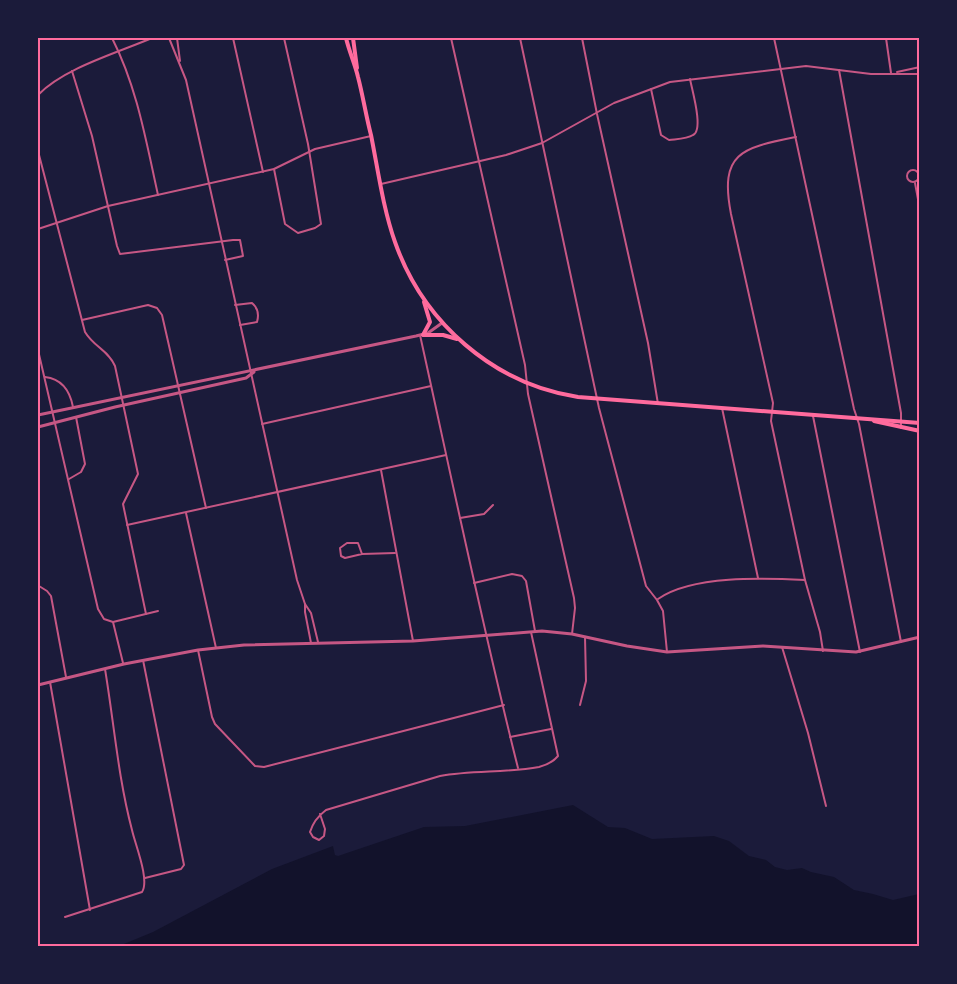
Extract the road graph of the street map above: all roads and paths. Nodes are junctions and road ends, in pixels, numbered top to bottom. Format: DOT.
graph roads {
  1 [pos="112,38"];
  2 [pos="152,38"];
  3 [pos="169,38"];
  4 [pos="177,38"];
  5 [pos="233,38"];
  6 [pos="284,38"];
  7 [pos="346,38"];
  8 [pos="353,38"];
  9 [pos="451,38"];
  10 [pos="520,38"];
  11 [pos="582,38"];
  12 [pos="774,38"];
  13 [pos="886,38"];
  14 [pos="119,52"];
  15 [pos="180,64"];
  16 [pos="780,67"];
  17 [pos="920,67"];
  18 [pos="839,70"];
  19 [pos="72,71"];
  20 [pos="891,73"];
  21 [pos="357,74"];
  22 [pos="920,74"];
  23 [pos="690,79"];
  24 [pos="651,89"];
  25 [pos="38,95"];
  26 [pos="597,114"];
  27 [pos="371,136"];
  28 [pos="796,137"];
  29 [pos="542,143"];
  30 [pos="38,151"];
  31 [pos="309,152"];
  32 [pos="479,161"];
  33 [pos="274,169"];
  34 [pos="263,172"];
  35 [pos="915,182"];
  36 [pos="208,183"];
  37 [pos="381,184"];
  38 [pos="158,195"];
  39 [pos="108,206"];
  40 [pos="920,210"];
  41 [pos="57,223"];
  42 [pos="38,229"];
  43 [pos="221,242"];
  44 [pos="225,260"];
  45 [pos="423,298"];
  46 [pos="235,305"];
  47 [pos="82,320"];
  48 [pos="442,323"];
  49 [pos="240,325"];
  50 [pos="421,335"];
  51 [pos="458,339"];
  52 [pos="38,350"];
  53 [pos="251,373"];
  54 [pos="44,377"];
  55 [pos="528,384"];
  56 [pos="178,386"];
  57 [pos="431,386"];
  58 [pos="180,393"];
  59 [pos="122,398"];
  60 [pos="597,399"];
  61 [pos="658,404"];
  62 [pos="123,406"];
  63 [pos="73,407"];
  64 [pos="722,408"];
  65 [pos="52,411"];
  66 [pos="772,411"];
  67 [pos="813,414"];
  68 [pos="38,415"];
  69 [pos="76,417"];
  70 [pos="857,418"];
  71 [pos="865,419"];
  72 [pos="901,421"];
  73 [pos="55,422"];
  74 [pos="920,423"];
  75 [pos="262,424"];
  76 [pos="38,427"];
  77 [pos="901,429"];
  78 [pos="918,432"];
  79 [pos="446,455"];
  80 [pos="381,469"];
  81 [pos="69,479"];
  82 [pos="276,492"];
  83 [pos="493,505"];
  84 [pos="206,508"];
  85 [pos="186,512"];
  86 [pos="460,518"];
  87 [pos="127,525"];
  88 [pos="396,553"];
  89 [pos="362,554"];
  90 [pos="758,578"];
  91 [pos="38,579"];
  92 [pos="805,580"];
  93 [pos="474,583"];
  94 [pos="38,586"];
  95 [pos="657,600"];
  96 [pos="305,604"];
  97 [pos="158,611"];
  98 [pos="146,614"];
  99 [pos="113,622"];
  100 [pos="533,631"];
  101 [pos="572,634"];
  102 [pos="485,637"];
  103 [pos="585,637"];
  104 [pos="920,638"];
  105 [pos="414,641"];
  106 [pos="318,642"];
  107 [pos="901,642"];
  108 [pos="311,643"];
  109 [pos="781,646"];
  110 [pos="216,648"];
  111 [pos="198,650"];
  112 [pos="824,651"];
  113 [pos="667,652"];
  114 [pos="860,652"];
  115 [pos="143,660"];
  116 [pos="124,664"];
  117 [pos="105,669"];
  118 [pos="66,678"];
  119 [pos="50,682"];
  120 [pos="38,685"];
  121 [pos="504,705"];
  122 [pos="580,705"];
  123 [pos="552,729"];
  124 [pos="510,737"];
  125 [pos="518,768"];
  126 [pos="826,806"];
  127 [pos="320,814"];
  128 [pos="145,878"];
  129 [pos="90,910"];
  130 [pos="65,917"];
  1 -- 14 [label="street"];
  2 -- 14 [label="street"];
  3 -- 15 [label="street"];
  4 -- 15 [label="street"];
  5 -- 34 [label="street"];
  6 -- 31 [label="street"];
  7 -- 21 [label="main road"];
  8 -- 21 [label="main road"];
  9 -- 32 [label="street"];
  10 -- 29 [label="street"];
  11 -- 26 [label="street"];
  12 -- 16 [label="street"];
  13 -- 20 [label="street"];
  14 -- 19 [label="street"];
  14 -- 38 [label="street"];
  15 -- 36 [label="street"];
  16 -- 18 [label="street"];
  16 -- 23 [label="street"];
  16 -- 28 [label="street"];
  17 -- 20 [label="street"];
  18 -- 20 [label="street"];
  18 -- 72 [label="street"];
  19 -- 25 [label="street"];
  19 -- 39 [label="street"];
  20 -- 22 [label="street"];
  21 -- 27 [label="main road"];
  23 -- 24 [label="street"];
  23 -- 24 [label="street"];
  24 -- 26 [label="street"];
  26 -- 29 [label="street"];
  26 -- 61 [label="street"];
  27 -- 31 [label="street"];
  27 -- 37 [label="main road"];
  28 -- 66 [label="street"];
  28 -- 70 [label="street"];
  29 -- 32 [label="street"];
  29 -- 60 [label="street"];
  30 -- 41 [label="street"];
  31 -- 33 [label="street"];
  31 -- 33 [label="street"];
  32 -- 37 [label="street"];
  32 -- 55 [label="street"];
  33 -- 34 [label="street"];
  34 -- 36 [label="street"];
  35 -- 35 [label="street"];
  35 -- 40 [label="street"];
  36 -- 38 [label="street"];
  36 -- 43 [label="street"];
  37 -- 45 [label="main road"];
  38 -- 39 [label="street"];
  39 -- 41 [label="street"];
  39 -- 43 [label="street"];
  41 -- 42 [label="street"];
  41 -- 47 [label="street"];
  43 -- 44 [label="street"];
  43 -- 44 [label="street"];
  44 -- 46 [label="street"];
  45 -- 48 [label="main road"];
  45 -- 50 [label="main road"];
  46 -- 49 [label="street"];
  46 -- 49 [label="street"];
  47 -- 56 [label="street"];
  47 -- 59 [label="street"];
  48 -- 50 [label="street"];
  48 -- 51 [label="main road"];
  49 -- 53 [label="street"];
  50 -- 51 [label="main road"];
  50 -- 53 [label="street"];
  50 -- 57 [label="street"];
  51 -- 55 [label="main road"];
  52 -- 54 [label="street"];
  53 -- 56 [label="street"];
  53 -- 58 [label="street"];
  53 -- 75 [label="street"];
  54 -- 63 [label="street"];
  54 -- 65 [label="street"];
  55 -- 60 [label="main road"];
  55 -- 101 [label="street"];
  56 -- 58 [label="street"];
  56 -- 59 [label="street"];
  57 -- 75 [label="street"];
  57 -- 79 [label="street"];
  58 -- 62 [label="street"];
  58 -- 84 [label="street"];
  59 -- 62 [label="street"];
  59 -- 63 [label="street"];
  60 -- 61 [label="main road"];
  60 -- 95 [label="street"];
  61 -- 64 [label="main road"];
  62 -- 69 [label="street"];
  62 -- 87 [label="street"];
  63 -- 65 [label="street"];
  64 -- 66 [label="main road"];
  64 -- 90 [label="street"];
  65 -- 68 [label="street"];
  65 -- 73 [label="street"];
  66 -- 67 [label="main road"];
  66 -- 92 [label="street"];
  67 -- 70 [label="main road"];
  67 -- 114 [label="street"];
  69 -- 73 [label="street"];
  69 -- 81 [label="street"];
  70 -- 71 [label="main road"];
  70 -- 107 [label="street"];
  71 -- 72 [label="main road"];
  71 -- 77 [label="main road"];
  72 -- 74 [label="main road"];
  72 -- 77 [label="street"];
  73 -- 76 [label="street"];
  73 -- 81 [label="street"];
  75 -- 82 [label="street"];
  77 -- 78 [label="main road"];
  79 -- 80 [label="street"];
  79 -- 86 [label="street"];
  80 -- 82 [label="street"];
  80 -- 88 [label="street"];
  81 -- 99 [label="street"];
  82 -- 84 [label="street"];
  82 -- 96 [label="street"];
  83 -- 86 [label="street"];
  84 -- 85 [label="street"];
  85 -- 87 [label="street"];
  85 -- 110 [label="street"];
  86 -- 93 [label="street"];
  87 -- 98 [label="street"];
  88 -- 89 [label="street"];
  88 -- 105 [label="street"];
  89 -- 89 [label="street"];
  90 -- 92 [label="street"];
  90 -- 95 [label="street"];
  91 -- 94 [label="street"];
  92 -- 112 [label="street"];
  93 -- 100 [label="street"];
  93 -- 102 [label="street"];
  94 -- 118 [label="street"];
  95 -- 113 [label="street"];
  96 -- 106 [label="street"];
  96 -- 108 [label="street"];
  97 -- 98 [label="street"];
  98 -- 99 [label="street"];
  99 -- 116 [label="street"];
  100 -- 101 [label="street"];
  100 -- 102 [label="street"];
  100 -- 123 [label="street"];
  101 -- 103 [label="street"];
  102 -- 105 [label="street"];
  102 -- 121 [label="street"];
  103 -- 113 [label="street"];
  103 -- 122 [label="street"];
  104 -- 107 [label="street"];
  105 -- 106 [label="street"];
  106 -- 108 [label="street"];
  107 -- 114 [label="street"];
  108 -- 110 [label="street"];
  109 -- 112 [label="street"];
  109 -- 113 [label="street"];
  109 -- 126 [label="street"];
  110 -- 111 [label="street"];
  111 -- 115 [label="street"];
  111 -- 121 [label="street"];
  112 -- 114 [label="street"];
  115 -- 116 [label="street"];
  115 -- 128 [label="street"];
  116 -- 117 [label="street"];
  117 -- 118 [label="street"];
  117 -- 128 [label="street"];
  118 -- 119 [label="street"];
  119 -- 120 [label="street"];
  119 -- 129 [label="street"];
  121 -- 124 [label="street"];
  123 -- 124 [label="street"];
  123 -- 125 [label="street"];
  124 -- 125 [label="street"];
  125 -- 127 [label="street"];
  127 -- 127 [label="street"];
  128 -- 129 [label="street"];
  129 -- 130 [label="street"];
}
